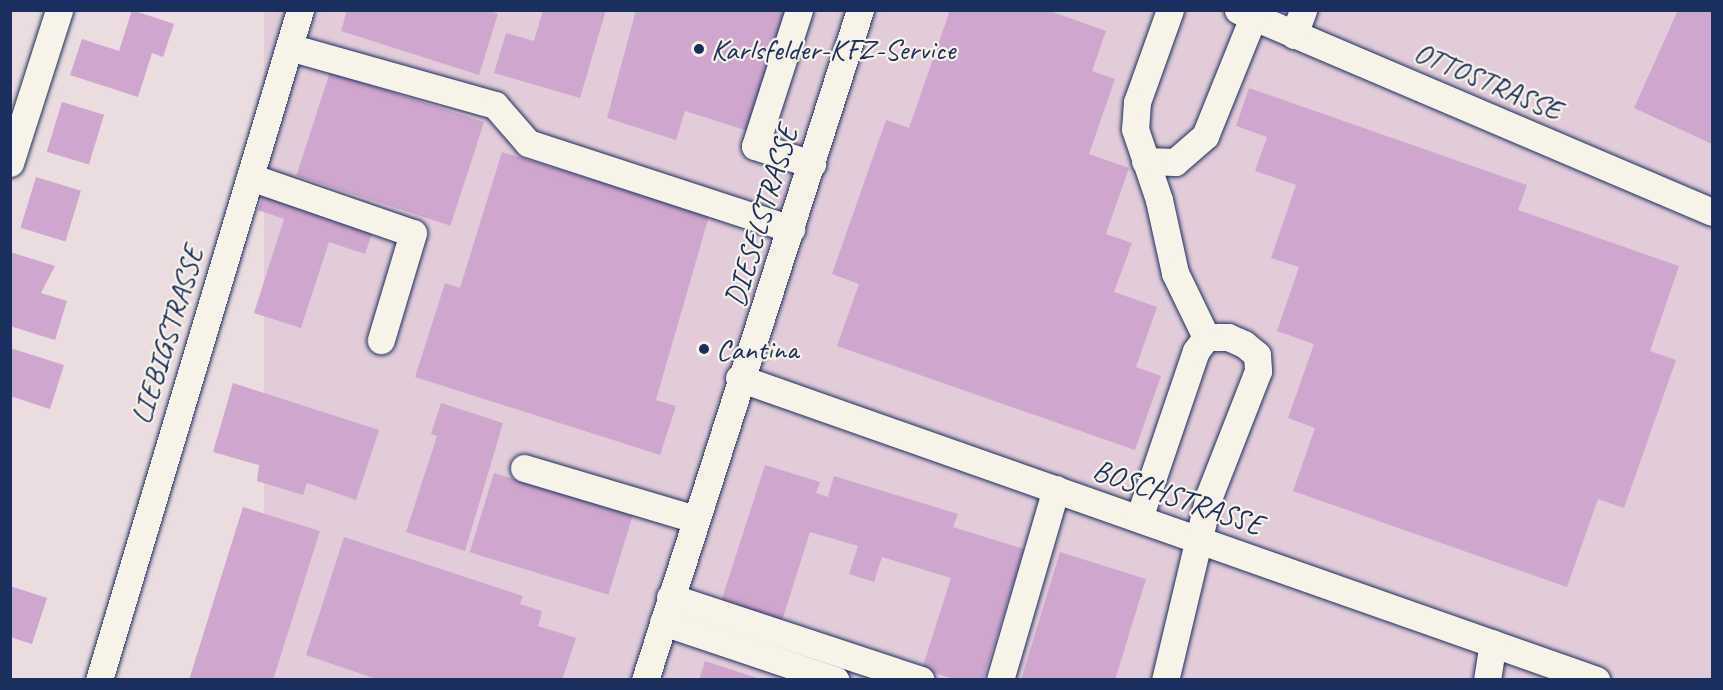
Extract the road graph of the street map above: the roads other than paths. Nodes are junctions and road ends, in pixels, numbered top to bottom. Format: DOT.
graph roads {
  1 [pos="59,10"];
  2 [pos="300,10"];
  3 [pos="799,10"];
  4 [pos="860,10"];
  5 [pos="1170,10"];
  6 [pos="1246,14"];
  7 [pos="1298,23"];
  8 [pos="289,47"];
  9 [pos="1145,161"];
  10 [pos="10,163"];
  11 [pos="812,164"];
  12 [pos="250,177"];
  13 [pos="1713,212"];
  14 [pos="791,229"];
  15 [pos="1206,337"];
  16 [pos="381,340"];
  17 [pos="739,378"];
  18 [pos="524,468"];
  19 [pos="1056,489"];
  20 [pos="1139,518"];
  21 [pos="695,519"];
  22 [pos="1198,539"];
  23 [pos="667,610"];
  24 [pos="1493,643"];
  25 [pos="99,680"];
  26 [pos="645,680"];
  27 [pos="835,680"];
  28 [pos="921,680"];
  29 [pos="1000,680"];
  30 [pos="1165,680"];
  31 [pos="1487,680"];
  32 [pos="1596,680"];
  1 -- 10 [label="street"];
  2 -- 8 [label="street, LIEBIGSTRASSE"];
  3 -- 11 [label="street"];
  4 -- 11 [label="street, DIESELSTRASSE"];
  5 -- 9 [label="street"];
  6 -- 7 [label="street, OTTOSTRASSE"];
  6 -- 9 [label="street"];
  7 -- 13 [label="street, OTTOSTRASSE"];
  8 -- 12 [label="street, LIEBIGSTRASSE"];
  8 -- 14 [label="street"];
  9 -- 15 [label="street"];
  11 -- 14 [label="street, DIESELSTRASSE"];
  12 -- 16 [label="street"];
  12 -- 25 [label="street, LIEBIGSTRASSE"];
  14 -- 17 [label="street, DIESELSTRASSE"];
  15 -- 20 [label="street"];
  15 -- 22 [label="street"];
  17 -- 19 [label="street, BOSCHSTRASSE"];
  17 -- 21 [label="street, DIESELSTRASSE"];
  18 -- 21 [label="street"];
  19 -- 20 [label="street, BOSCHSTRASSE"];
  19 -- 29 [label="street"];
  20 -- 22 [label="street, BOSCHSTRASSE"];
  21 -- 23 [label="street, DIESELSTRASSE"];
  22 -- 24 [label="street, BOSCHSTRASSE"];
  22 -- 30 [label="street"];
  23 -- 26 [label="street, DIESELSTRASSE"];
  23 -- 27 [label="street"];
  23 -- 28 [label="street"];
  24 -- 31 [label="street"];
  24 -- 32 [label="street, BOSCHSTRASSE"];
}
